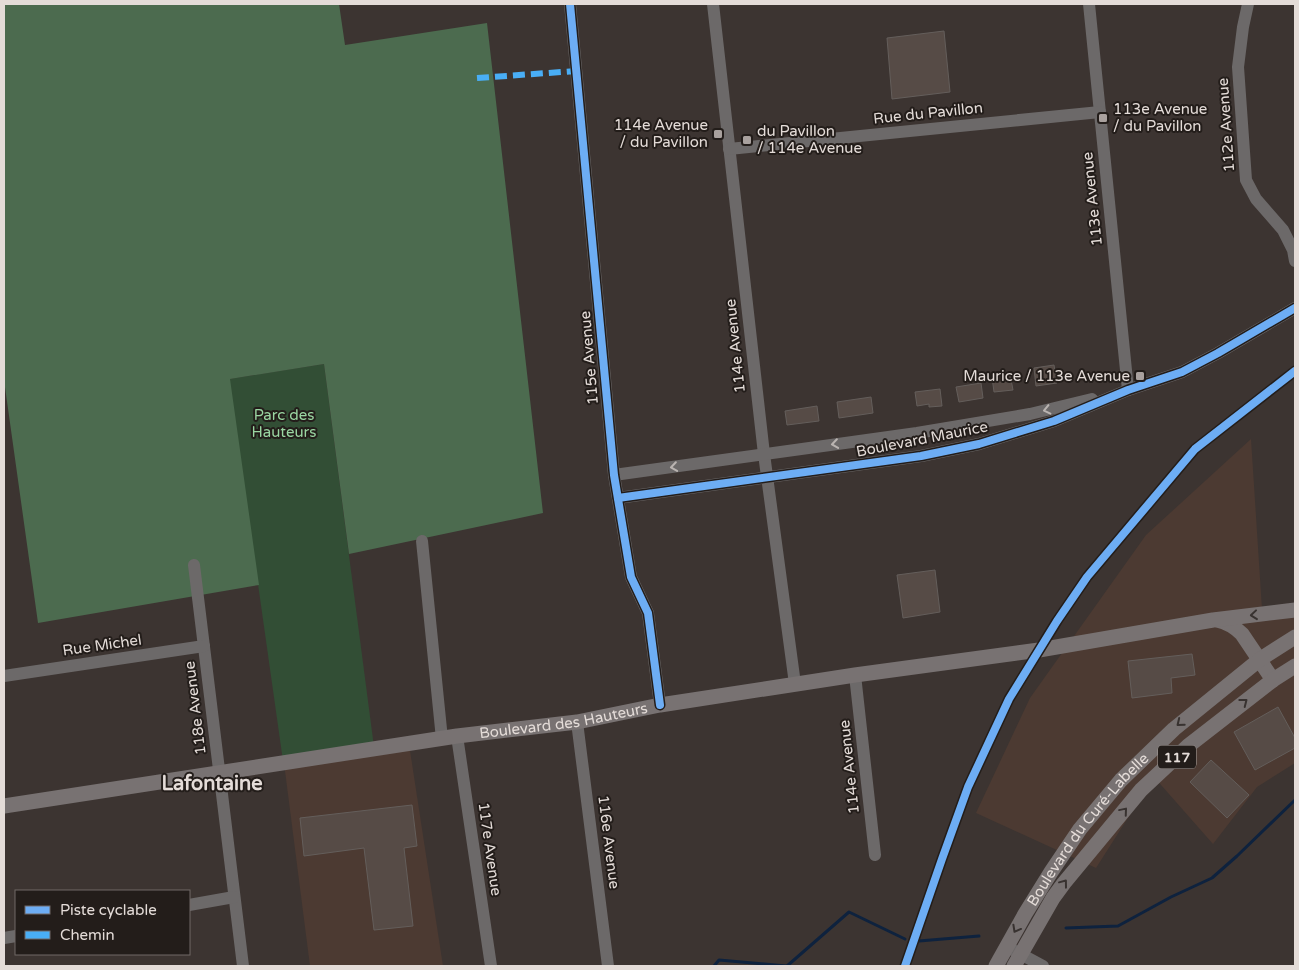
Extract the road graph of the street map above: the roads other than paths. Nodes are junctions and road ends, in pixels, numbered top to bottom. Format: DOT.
graph roads {
  1 [pos="570,4"];
  2 [pos="713,4"];
  3 [pos="1089,4"];
  4 [pos="1248,4"];
  5 [pos="1100,112"];
  6 [pos="729,149"];
  7 [pos="1295,261"];
  8 [pos="1295,308"];
  9 [pos="1128,390"];
  10 [pos="901,436"];
  11 [pos="764,454"];
  12 [pos="901,459"];
  13 [pos="614,475"];
  14 [pos="767,478"];
  15 [pos="618,498"];
  16 [pos="422,541"];
  17 [pos="194,565"];
  18 [pos="1295,610"];
  19 [pos="1213,620"];
  20 [pos="1295,637"];
  21 [pos="204,646"];
  22 [pos="1259,660"];
  23 [pos="1295,666"];
  24 [pos="855,675"];
  25 [pos="4,676"];
  26 [pos="1273,680"];
  27 [pos="795,684"];
  28 [pos="660,705"];
  29 [pos="577,722"];
  30 [pos="457,736"];
  31 [pos="442,739"];
  32 [pos="219,773"];
  33 [pos="4,806"];
  34 [pos="875,855"];
  35 [pos="234,897"];
  36 [pos="190,905"];
  37 [pos="1006,947"];
  38 [pos="1017,960"];
  39 [pos="243,966"];
  40 [pos="491,966"];
  41 [pos="608,966"];
  42 [pos="996,966"];
  43 [pos="1043,966"];
  1 -- 13 [label="street, 115e Avenue"];
  2 -- 6 [label="street, 114e Avenue"];
  3 -- 5 [label="street, 113e Avenue"];
  4 -- 7 [label="street, 112e Avenue"];
  5 -- 6 [label="street, Rue du Pavillon"];
  5 -- 9 [label="street, 113e Avenue"];
  6 -- 11 [label="street, 114e Avenue"];
  8 -- 9 [label="street, Boulevard Maurice"];
  9 -- 10 [label="street, Boulevard Maurice, one-way"];
  9 -- 12 [label="street, Boulevard Maurice"];
  10 -- 11 [label="street, Boulevard Maurice, one-way"];
  10 -- 12 [label="street, Boulevard Maurice"];
  11 -- 13 [label="street, Boulevard Maurice, one-way"];
  11 -- 14 [label="street, 114e Avenue"];
  12 -- 14 [label="street, Boulevard Maurice"];
  13 -- 15 [label="street, 115e Avenue"];
  14 -- 15 [label="street, Boulevard Maurice"];
  14 -- 27 [label="street, 114e Avenue"];
  15 -- 28 [label="street, 115e Avenue"];
  16 -- 31 [label="street"];
  17 -- 21 [label="street, 118e Avenue"];
  18 -- 19 [label="main road, Boulevard des Hauteurs, one-way"];
  19 -- 22 [label="main road"];
  19 -- 24 [label="main road, Boulevard des Hauteurs"];
  20 -- 22 [label="main road, Boulevard du Curé-Labelle / 117"];
  21 -- 25 [label="street, Rue Michel"];
  21 -- 32 [label="street, 118e Avenue"];
  22 -- 26 [label="main road"];
  22 -- 37 [label="main road, Boulevard du Curé-Labelle / 117, one-way"];
  23 -- 26 [label="main road, Boulevard du Curé-Labelle / 117"];
  24 -- 27 [label="main road, Boulevard des Hauteurs"];
  24 -- 34 [label="street, 114e Avenue"];
  38 -- 26 [label="main road, Boulevard du Curé-Labelle / 117, one-way"];
  27 -- 28 [label="main road, Boulevard des Hauteurs"];
  28 -- 29 [label="main road, Boulevard des Hauteurs"];
  29 -- 30 [label="main road, Boulevard des Hauteurs"];
  29 -- 41 [label="street, 116e Avenue"];
  30 -- 31 [label="main road, Boulevard des Hauteurs"];
  30 -- 40 [label="street, 117e Avenue"];
  31 -- 32 [label="main road, Boulevard des Hauteurs"];
  32 -- 33 [label="main road, Boulevard des Hauteurs"];
  32 -- 35 [label="street, 118e Avenue"];
  35 -- 36 [label="street"];
  35 -- 39 [label="street, 118e Avenue"];
  37 -- 38 [label="street"];
  37 -- 42 [label="main road, Boulevard du Curé-Labelle / 117"];
  38 -- 43 [label="street"];
}
